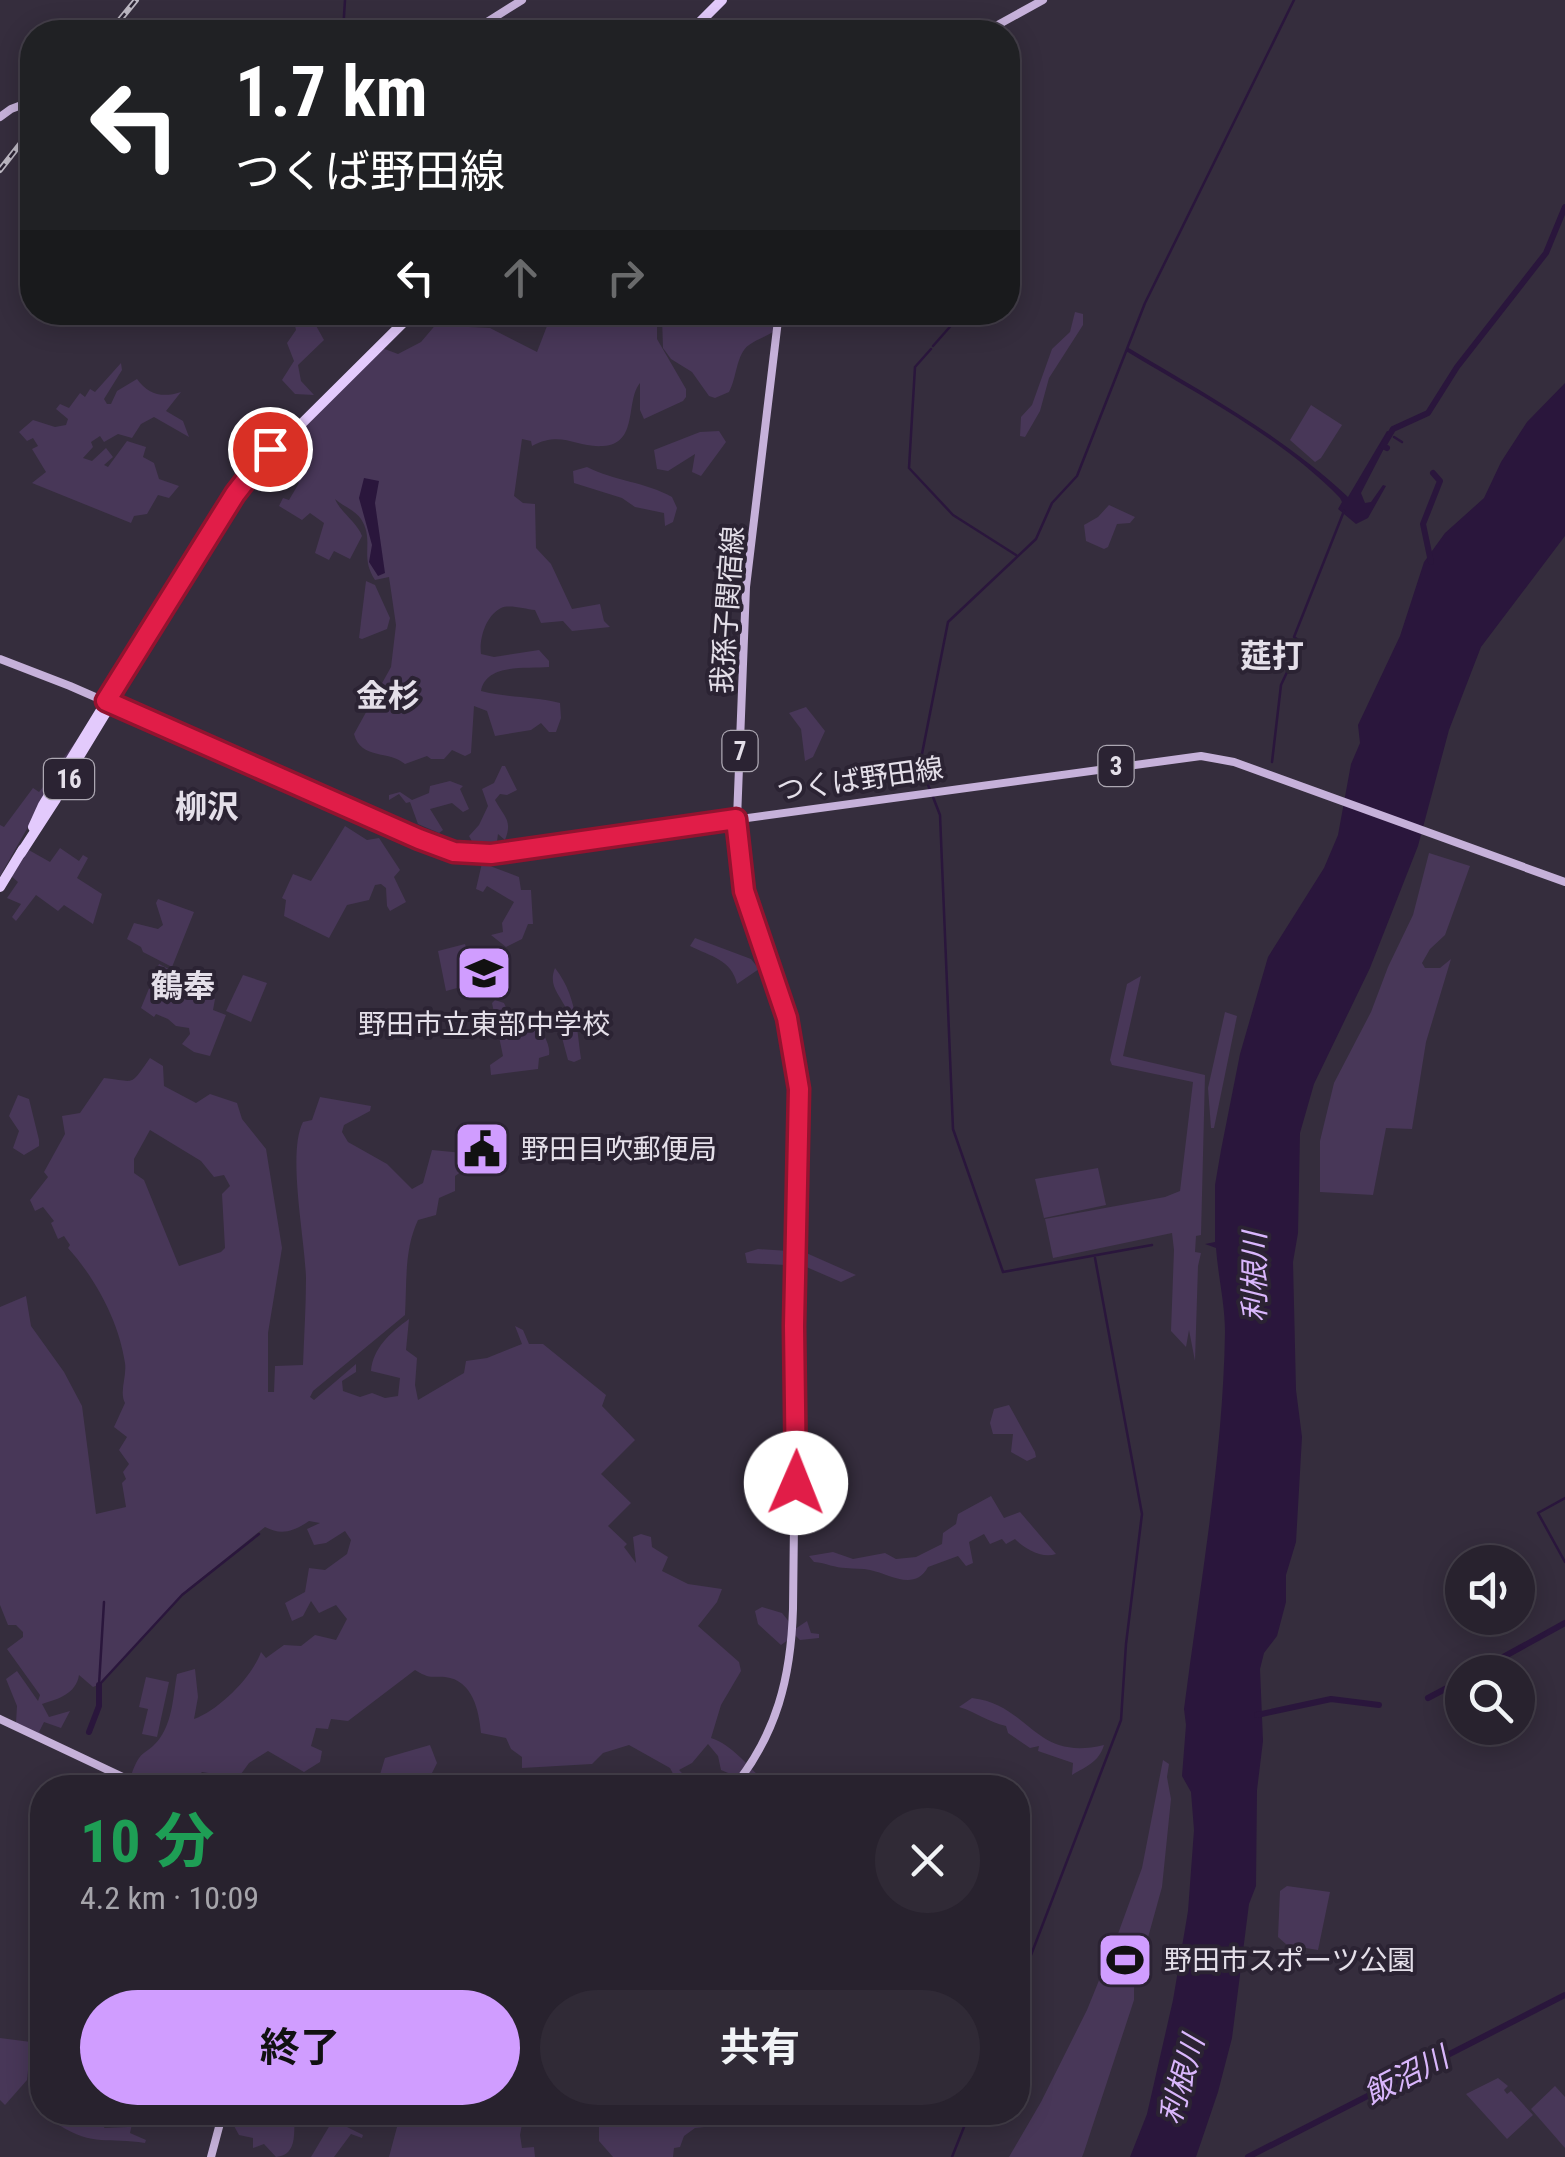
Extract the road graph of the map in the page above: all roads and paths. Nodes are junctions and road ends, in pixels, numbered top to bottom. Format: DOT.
graph roads {
  1 [pos="522,0"];
  2 [pos="725,0"];
  3 [pos="1043,0"];
  4 [pos="491,20"];
  5 [pos="704,20"];
  6 [pos="1007,20"];
  7 [pos="398,325"];
  8 [pos="778,325"];
  9 [pos="183,582"];
  10 [pos="0,659"];
  11 [pos="110,703"];
  12 [pos="48,805"];
  13 [pos="736,819"];
  14 [pos="33,827"];
  15 [pos="21,852"];
  16 [pos="1565,882"];
  17 [pos="0,884"];
  18 [pos="0,1719"];
  19 [pos="119,1775"];
  20 [pos="742,1775"];
  21 [pos="219,2125"];
  22 [pos="210,2157"];
  1 -- 4 [label="main road"];
  2 -- 5 [label="highway"];
  3 -- 6 [label="main road"];
  7 -- 9 [label="highway, 16"];
  8 -- 13 [label="main road, 我孫子関宿線 / 7"];
  9 -- 11 [label="highway, 16"];
  9 -- 12 [label="highway, 16, bridge"];
  10 -- 11 [label="main road, つくば野田線 / 3"];
  11 -- 13 [label="main road, つくば野田線 / 3"];
  11 -- 14 [label="highway, 16"];
  11 -- 15 [label="highway, 16"];
  12 -- 14 [label="highway, 16"];
  12 -- 15 [label="highway, 16"];
  13 -- 16 [label="main road, つくば野田線 / 3"];
  13 -- 20 [label="main road, 我孫子関宿線 / 7"];
  14 -- 17 [label="highway, 16"];
  15 -- 17 [label="highway, 16"];
  18 -- 19 [label="main road"];
  21 -- 22 [label="main road"];
}
